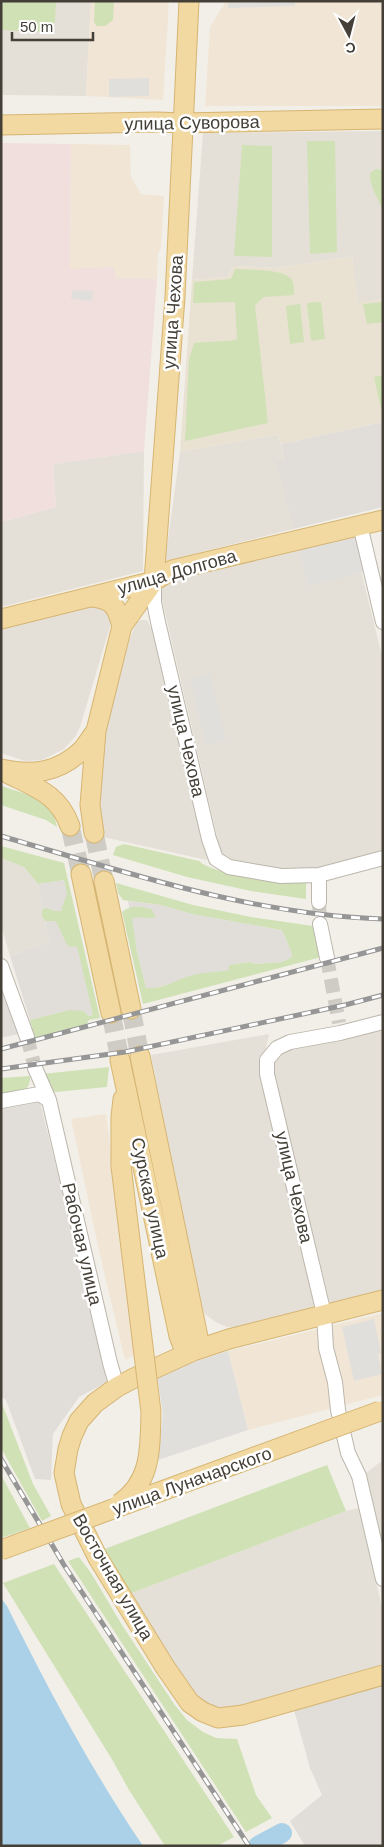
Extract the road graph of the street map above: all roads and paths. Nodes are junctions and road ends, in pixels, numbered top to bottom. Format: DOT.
graph roads {
  1 [pos="189,1"];
  2 [pos="383,119"];
  3 [pos="183,123"];
  4 [pos="1,125"];
  5 [pos="383,520"];
  6 [pos="360,525"];
  7 [pos="154,581"];
  8 [pos="92,597"];
  9 [pos="1,619"];
  10 [pos="126,621"];
  11 [pos="158,622"];
  12 [pos="383,622"];
  13 [pos="96,731"];
  14 [pos="1,769"];
  15 [pos="70,826"];
  16 [pos="94,833"];
  17 [pos="383,858"];
  18 [pos="81,874"];
  19 [pos="319,875"];
  20 [pos="104,881"];
  21 [pos="319,902"];
  22 [pos="320,924"];
  23 [pos="327,958"];
  24 [pos="1,966"];
  25 [pos="130,1009"];
  26 [pos="110,1013"];
  27 [pos="383,1022"];
  28 [pos="27,1037"];
  29 [pos="140,1056"];
  30 [pos="120,1060"];
  31 [pos="35,1068"];
  32 [pos="126,1083"];
  33 [pos="49,1100"];
  34 [pos="1,1101"];
  35 [pos="383,1300"];
  36 [pos="324,1314"];
  37 [pos="193,1315"];
  38 [pos="179,1336"];
  39 [pos="229,1339"];
  40 [pos="193,1351"];
  41 [pos="170,1361"];
  42 [pos="117,1388"];
  43 [pos="382,1411"];
  44 [pos="110,1511"];
  45 [pos="1,1550"];
  46 [pos="383,1579"];
  47 [pos="383,1675"];
  1 -- 3 [label="main road, улица Чехова"];
  2 -- 3 [label="main road, улица Суворова"];
  3 -- 4 [label="main road, улица Суворова"];
  3 -- 7 [label="main road, улица Чехова"];
  5 -- 6 [label="main road, улица Долгова"];
  6 -- 7 [label="main road, улица Долгова"];
  6 -- 12 [label="street"];
  7 -- 8 [label="main road, улица Долгова"];
  7 -- 10 [label="main road"];
  7 -- 11 [label="street, улица Чехова"];
  8 -- 9 [label="main road, улица Долгова"];
  8 -- 10 [label="main road"];
  10 -- 11 [label="street"];
  10 -- 13 [label="main road"];
  11 -- 19 [label="street, улица Чехова"];
  13 -- 14 [label="main road"];
  13 -- 16 [label="main road"];
  14 -- 15 [label="main road"];
  17 -- 19 [label="street"];
  18 -- 26 [label="main road"];
  19 -- 21 [label="street"];
  20 -- 25 [label="main road"];
  22 -- 23 [label="street"];
  24 -- 28 [label="street"];
  27 -- 36 [label="street, улица Чехова"];
  29 -- 37 [label="main road, Сурская улица"];
  30 -- 32 [label="main road, Сурская улица"];
  31 -- 33 [label="street, Рабочая улица"];
  32 -- 38 [label="main road, Сурская улица"];
  32 -- 44 [label="main road, bridge"];
  33 -- 34 [label="street"];
  33 -- 42 [label="street, Рабочая улица"];
  35 -- 36 [label="main road"];
  36 -- 39 [label="main road"];
  36 -- 46 [label="street, улица Чехова"];
  37 -- 39 [label="main road"];
  37 -- 40 [label="main road, Сурская улица"];
  38 -- 40 [label="main road"];
  38 -- 41 [label="main road, Сурская улица"];
  39 -- 40 [label="main road, Восточная улица"];
  40 -- 41 [label="main road, Восточная улица"];
  41 -- 42 [label="main road, Восточная улица"];
  42 -- 47 [label="main road, Восточная улица"];
  43 -- 44 [label="main road, улица Луначарского, bridge"];
  44 -- 45 [label="main road, улица Луначарского, bridge"];
}
